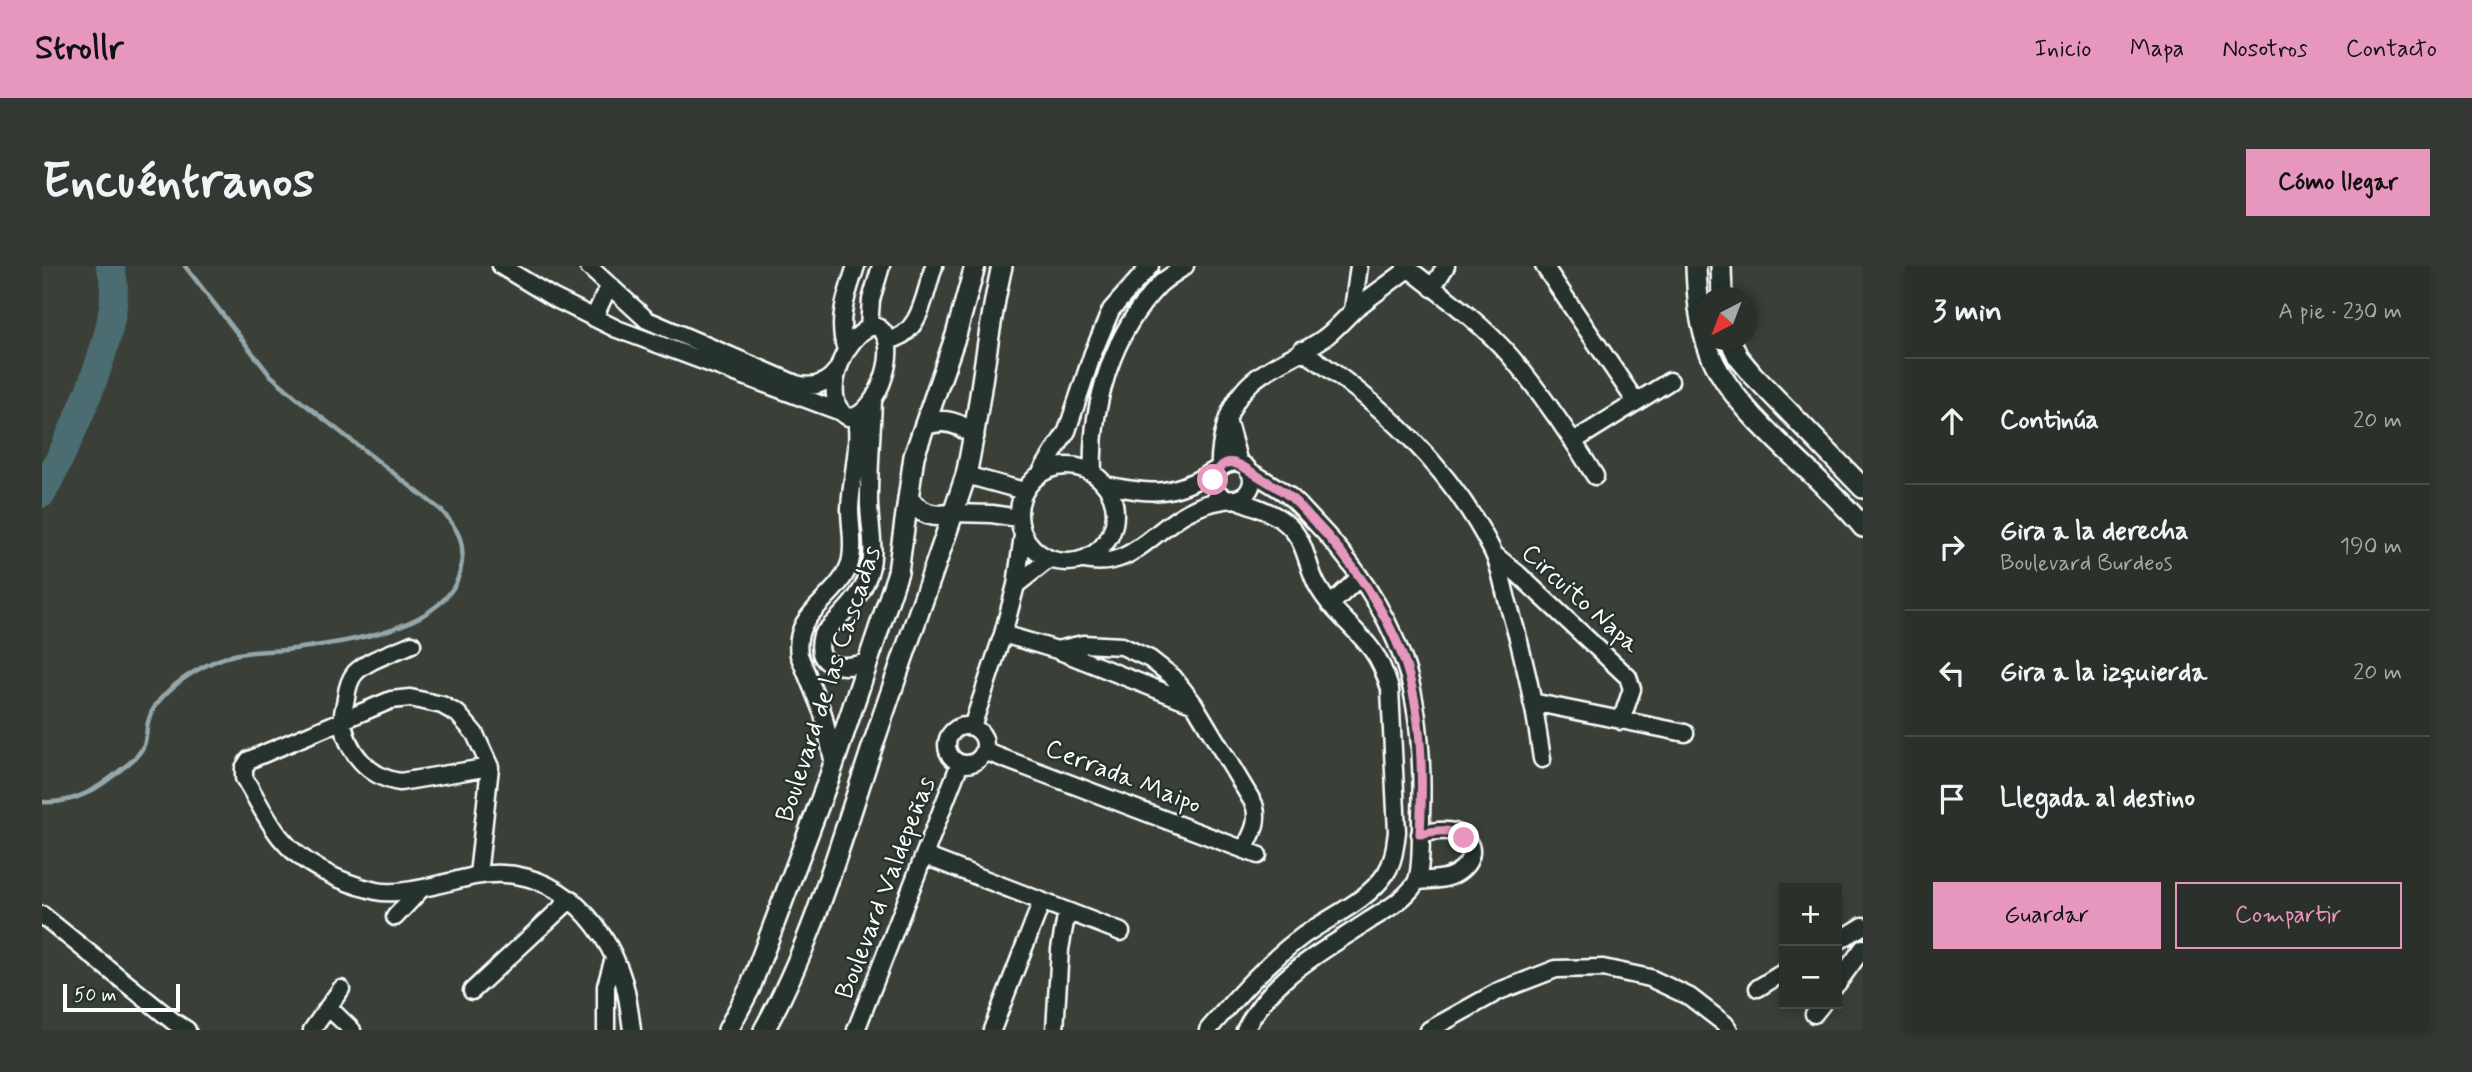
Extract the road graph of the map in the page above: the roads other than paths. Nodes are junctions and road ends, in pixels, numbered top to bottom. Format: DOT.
graph roads {
  1 [pos="502,266"];
  2 [pos="588,266"];
  3 [pos="856,266"];
  4 [pos="881,266"];
  5 [pos="934,266"];
  6 [pos="975,266"];
  7 [pos="1002,266"];
  8 [pos="1150,266"];
  9 [pos="1185,266"];
  10 [pos="1359,266"];
  11 [pos="1447,266"];
  12 [pos="1544,266"];
  13 [pos="1696,266"];
  14 [pos="1721,266"];
  15 [pos="1406,267"];
  16 [pos="611,286"];
  17 [pos="1722,287"];
  18 [pos="1432,288"];
  19 [pos="1353,310"];
  20 [pos="594,318"];
  21 [pos="869,327"];
  22 [pos="887,341"];
  23 [pos="846,350"];
  24 [pos="1301,350"];
  25 [pos="1734,350"];
  26 [pos="837,370"];
  27 [pos="756,374"];
  28 [pos="1670,381"];
  29 [pos="873,400"];
  30 [pos="1636,402"];
  31 [pos="849,414"];
  32 [pos="1227,420"];
  33 [pos="925,425"];
  34 [pos="974,436"];
  35 [pos="1574,441"];
  36 [pos="1244,467"];
  37 [pos="1219,468"];
  38 [pos="1041,472"];
  39 [pos="1093,473"];
  40 [pos="965,475"];
  41 [pos="1595,476"];
  42 [pos="1106,485"];
  43 [pos="1863,488"];
  44 [pos="1024,491"];
  45 [pos="908,498"];
  46 [pos="1232,499"];
  47 [pos="953,513"];
  48 [pos="1018,518"];
  49 [pos="1863,527"];
  50 [pos="1023,535"];
  51 [pos="1495,555"];
  52 [pos="1049,559"];
  53 [pos="1084,560"];
  54 [pos="1360,577"];
  55 [pos="1016,584"];
  56 [pos="1330,605"];
  57 [pos="1003,634"];
  58 [pos="412,644"];
  59 [pos="1057,650"];
  60 [pos="868,662"];
  61 [pos="1532,702"];
  62 [pos="1194,704"];
  63 [pos="1558,709"];
  64 [pos="343,719"];
  65 [pos="1621,721"];
  66 [pos="972,727"];
  67 [pos="1685,733"];
  68 [pos="1538,735"];
  69 [pos="984,751"];
  70 [pos="1542,759"];
  71 [pos="960,763"];
  72 [pos="834,764"];
  73 [pos="490,767"];
  74 [pos="1420,834"];
  75 [pos="925,856"];
  76 [pos="478,875"];
  77 [pos="1418,881"];
  78 [pos="421,888"];
  79 [pos="571,899"];
  80 [pos="1042,901"];
  81 [pos="1349,906"];
  82 [pos="1068,911"];
  83 [pos="42,915"];
  84 [pos="395,917"];
  85 [pos="1363,925"];
  86 [pos="1863,926"];
  87 [pos="1121,932"];
  88 [pos="1842,939"];
  89 [pos="1863,948"];
  90 [pos="614,958"];
  91 [pos="1779,975"];
  92 [pos="1842,977"];
  93 [pos="1758,988"];
  94 [pos="341,989"];
  95 [pos="472,991"];
  96 [pos="328,1007"];
  97 [pos="176,1027"];
  98 [pos="312,1030"];
  99 [pos="352,1030"];
  100 [pos="606,1030"];
  101 [pos="632,1030"];
  102 [pos="728,1030"];
  103 [pos="764,1030"];
  104 [pos="856,1030"];
  105 [pos="992,1030"];
  106 [pos="1055,1030"];
  107 [pos="1208,1030"];
  108 [pos="1245,1030"];
  109 [pos="1429,1030"];
  110 [pos="1729,1030"];
  1 -- 20 [label="street"];
  2 -- 16 [label="street"];
  3 -- 23 [label="street"];
  4 -- 21 [label="street"];
  5 -- 22 [label="street"];
  6 -- 33 [label="main road, Boulevard de las Cascadas"];
  7 -- 34 [label="main road"];
  8 -- 38 [label="street"];
  9 -- 39 [label="street"];
  10 -- 19 [label="street"];
  11 -- 18 [label="street"];
  12 -- 30 [label="street"];
  13 -- 49 [label="main road"];
  14 -- 17 [label="main road"];
  15 -- 18 [label="street"];
  15 -- 19 [label="street"];
  16 -- 20 [label="street"];
  16 -- 27 [label="street"];
  18 -- 35 [label="street"];
  19 -- 24 [label="street"];
  20 -- 27 [label="street"];
  21 -- 22 [label="street"];
  21 -- 23 [label="street"];
  22 -- 29 [label="street"];
  23 -- 26 [label="street"];
  24 -- 32 [label="street"];
  24 -- 51 [label="street, Circuito Napa"];
  25 -- 43 [label="main road"];
  26 -- 27 [label="street"];
  26 -- 31 [label="street"];
  27 -- 31 [label="street"];
  28 -- 30 [label="street"];
  29 -- 31 [label="street"];
  29 -- 60 [label="street"];
  30 -- 35 [label="street"];
  31 -- 72 [label="street"];
  32 -- 36 [label="street"];
  32 -- 37 [label="street"];
  33 -- 34 [label="main road"];
  33 -- 45 [label="main road, Boulevard de las Cascadas"];
  34 -- 40 [label="main road"];
  35 -- 41 [label="street"];
  36 -- 37 [label="street"];
  36 -- 46 [label="street"];
  36 -- 54 [label="street"];
  37 -- 42 [label="street"];
  37 -- 46 [label="street"];
  38 -- 39 [label="street"];
  38 -- 44 [label="street"];
  39 -- 42 [label="street"];
  40 -- 44 [label="street"];
  40 -- 47 [label="main road"];
  42 -- 53 [label="street"];
  44 -- 48 [label="street"];
  45 -- 47 [label="main road"];
  45 -- 60 [label="main road, Boulevard de las Cascadas"];
  46 -- 53 [label="street"];
  46 -- 56 [label="street"];
  47 -- 48 [label="street"];
  47 -- 103 [label="main road"];
  48 -- 50 [label="street"];
  50 -- 52 [label="street"];
  50 -- 55 [label="street"];
  51 -- 61 [label="street, Circuito Napa"];
  51 -- 65 [label="street, Circuito Napa"];
  52 -- 53 [label="street"];
  52 -- 55 [label="street"];
  54 -- 56 [label="street"];
  54 -- 74 [label="street"];
  55 -- 57 [label="street"];
  56 -- 81 [label="street"];
  57 -- 59 [label="street, Cerrada Maipo"];
  57 -- 66 [label="street"];
  58 -- 64 [label="street"];
  59 -- 62 [label="street, Cerrada Maipo"];
  59 -- 62 [label="street, Cerrada Maipo"];
  60 -- 72 [label="main road, Boulevard de las Cascadas"];
  61 -- 63 [label="street"];
  61 -- 68 [label="street, Circuito Napa"];
  62 -- 69 [label="street, Cerrada Maipo"];
  63 -- 65 [label="street"];
  63 -- 68 [label="street"];
  64 -- 73 [label="street"];
  64 -- 73 [label="street"];
  64 -- 78 [label="street"];
  65 -- 67 [label="street"];
  66 -- 69 [label="street"];
  66 -- 71 [label="street"];
  68 -- 70 [label="street, Circuito Napa"];
  69 -- 71 [label="street"];
  71 -- 75 [label="street, Boulevard Valdepeñas"];
  72 -- 102 [label="main road, Boulevard de las Cascadas"];
  73 -- 76 [label="street"];
  74 -- 77 [label="street"];
  74 -- 77 [label="street"];
  75 -- 80 [label="street"];
  75 -- 104 [label="street, Boulevard Valdepeñas"];
  76 -- 78 [label="street"];
  76 -- 79 [label="street"];
  77 -- 85 [label="street"];
  78 -- 84 [label="street"];
  79 -- 90 [label="street"];
  79 -- 95 [label="street"];
  80 -- 82 [label="street"];
  80 -- 105 [label="street"];
  81 -- 85 [label="street"];
  81 -- 107 [label="street"];
  82 -- 87 [label="street"];
  82 -- 106 [label="street"];
  83 -- 97 [label="street"];
  85 -- 108 [label="street"];
  86 -- 88 [label="street"];
  89 -- 92 [label="street"];
  90 -- 100 [label="street"];
  90 -- 101 [label="street"];
  91 -- 93 [label="street"];
  94 -- 96 [label="street"];
  96 -- 98 [label="street"];
  96 -- 99 [label="street"];
  109 -- 110 [label="street"];
}
